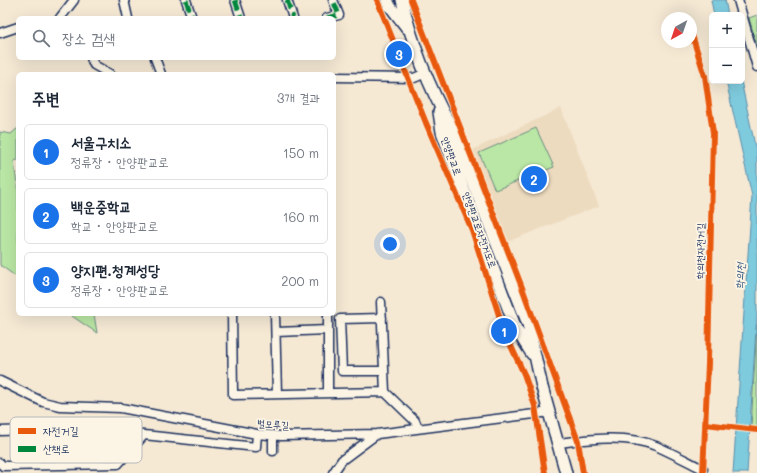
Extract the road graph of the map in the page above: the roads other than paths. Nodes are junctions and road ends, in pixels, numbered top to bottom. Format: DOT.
graph roads {
  1 [pos="74,0"];
  2 [pos="124,0"];
  3 [pos="186,0"];
  4 [pos="235,0"];
  5 [pos="287,0"];
  6 [pos="333,0"];
  7 [pos="387,0"];
  8 [pos="402,0"];
  9 [pos="738,0"];
  10 [pos="62,16"];
  11 [pos="128,16"];
  12 [pos="191,16"];
  13 [pos="240,16"];
  14 [pos="292,16"];
  15 [pos="335,16"];
  16 [pos="16,28"];
  17 [pos="409,30"];
  18 [pos="0,33"];
  19 [pos="156,60"];
  20 [pos="92,61"];
  21 [pos="757,67"];
  22 [pos="93,72"];
  23 [pos="107,72"];
  24 [pos="160,72"];
  25 [pos="426,73"];
  26 [pos="336,77"];
  27 [pos="381,302"];
  28 [pos="232,316"];
  29 [pos="275,316"];
  30 [pos="328,316"];
  31 [pos="382,318"];
  32 [pos="328,330"];
  33 [pos="276,332"];
  34 [pos="384,372"];
  35 [pos="0,381"];
  36 [pos="385,392"];
  37 [pos="328,393"];
  38 [pos="277,394"];
  39 [pos="550,412"];
  40 [pos="418,428"];
  41 [pos="0,430"];
  42 [pos="10,430"];
  43 [pos="257,434"];
  44 [pos="376,434"];
  45 [pos="144,435"];
  46 [pos="273,435"];
  47 [pos="559,443"];
  48 [pos="273,451"];
  49 [pos="0,463"];
  50 [pos="119,463"];
  51 [pos="703,469"];
  52 [pos="333,473"];
  53 [pos="566,473"];
  1 -- 10 [label="street"];
  2 -- 11 [label="street"];
  3 -- 12 [label="street"];
  4 -- 13 [label="street"];
  5 -- 14 [label="street"];
  6 -- 15 [label="street"];
  7 -- 17 [label="main road, 안양판교로"];
  8 -- 17 [label="main road, 안양판교로"];
  9 -- 21 [label="street"];
  16 -- 18 [label="street"];
  17 -- 25 [label="main road, 안양판교로"];
  19 -- 24 [label="street"];
  20 -- 22 [label="street"];
  20 -- 23 [label="street"];
  25 -- 26 [label="street"];
  25 -- 39 [label="main road, 안양판교로"];
  27 -- 31 [label="street"];
  28 -- 38 [label="street"];
  29 -- 33 [label="street"];
  30 -- 32 [label="street"];
  31 -- 34 [label="street"];
  31 -- 34 [label="street"];
  32 -- 33 [label="street"];
  32 -- 37 [label="street"];
  33 -- 38 [label="street"];
  34 -- 36 [label="street"];
  35 -- 43 [label="street, 벌모루길"];
  36 -- 37 [label="street"];
  36 -- 40 [label="street"];
  37 -- 38 [label="street"];
  39 -- 40 [label="street, 벌모루길"];
  39 -- 47 [label="main road, 안양판교로"];
  40 -- 44 [label="street, 벌모루길"];
  41 -- 42 [label="street"];
  43 -- 45 [label="street"];
  43 -- 46 [label="street, 벌모루길"];
  44 -- 46 [label="street, 벌모루길"];
  44 -- 52 [label="street"];
  46 -- 48 [label="street"];
  47 -- 51 [label="street"];
  47 -- 53 [label="main road, 안양판교로"];
  49 -- 50 [label="street"];
}
